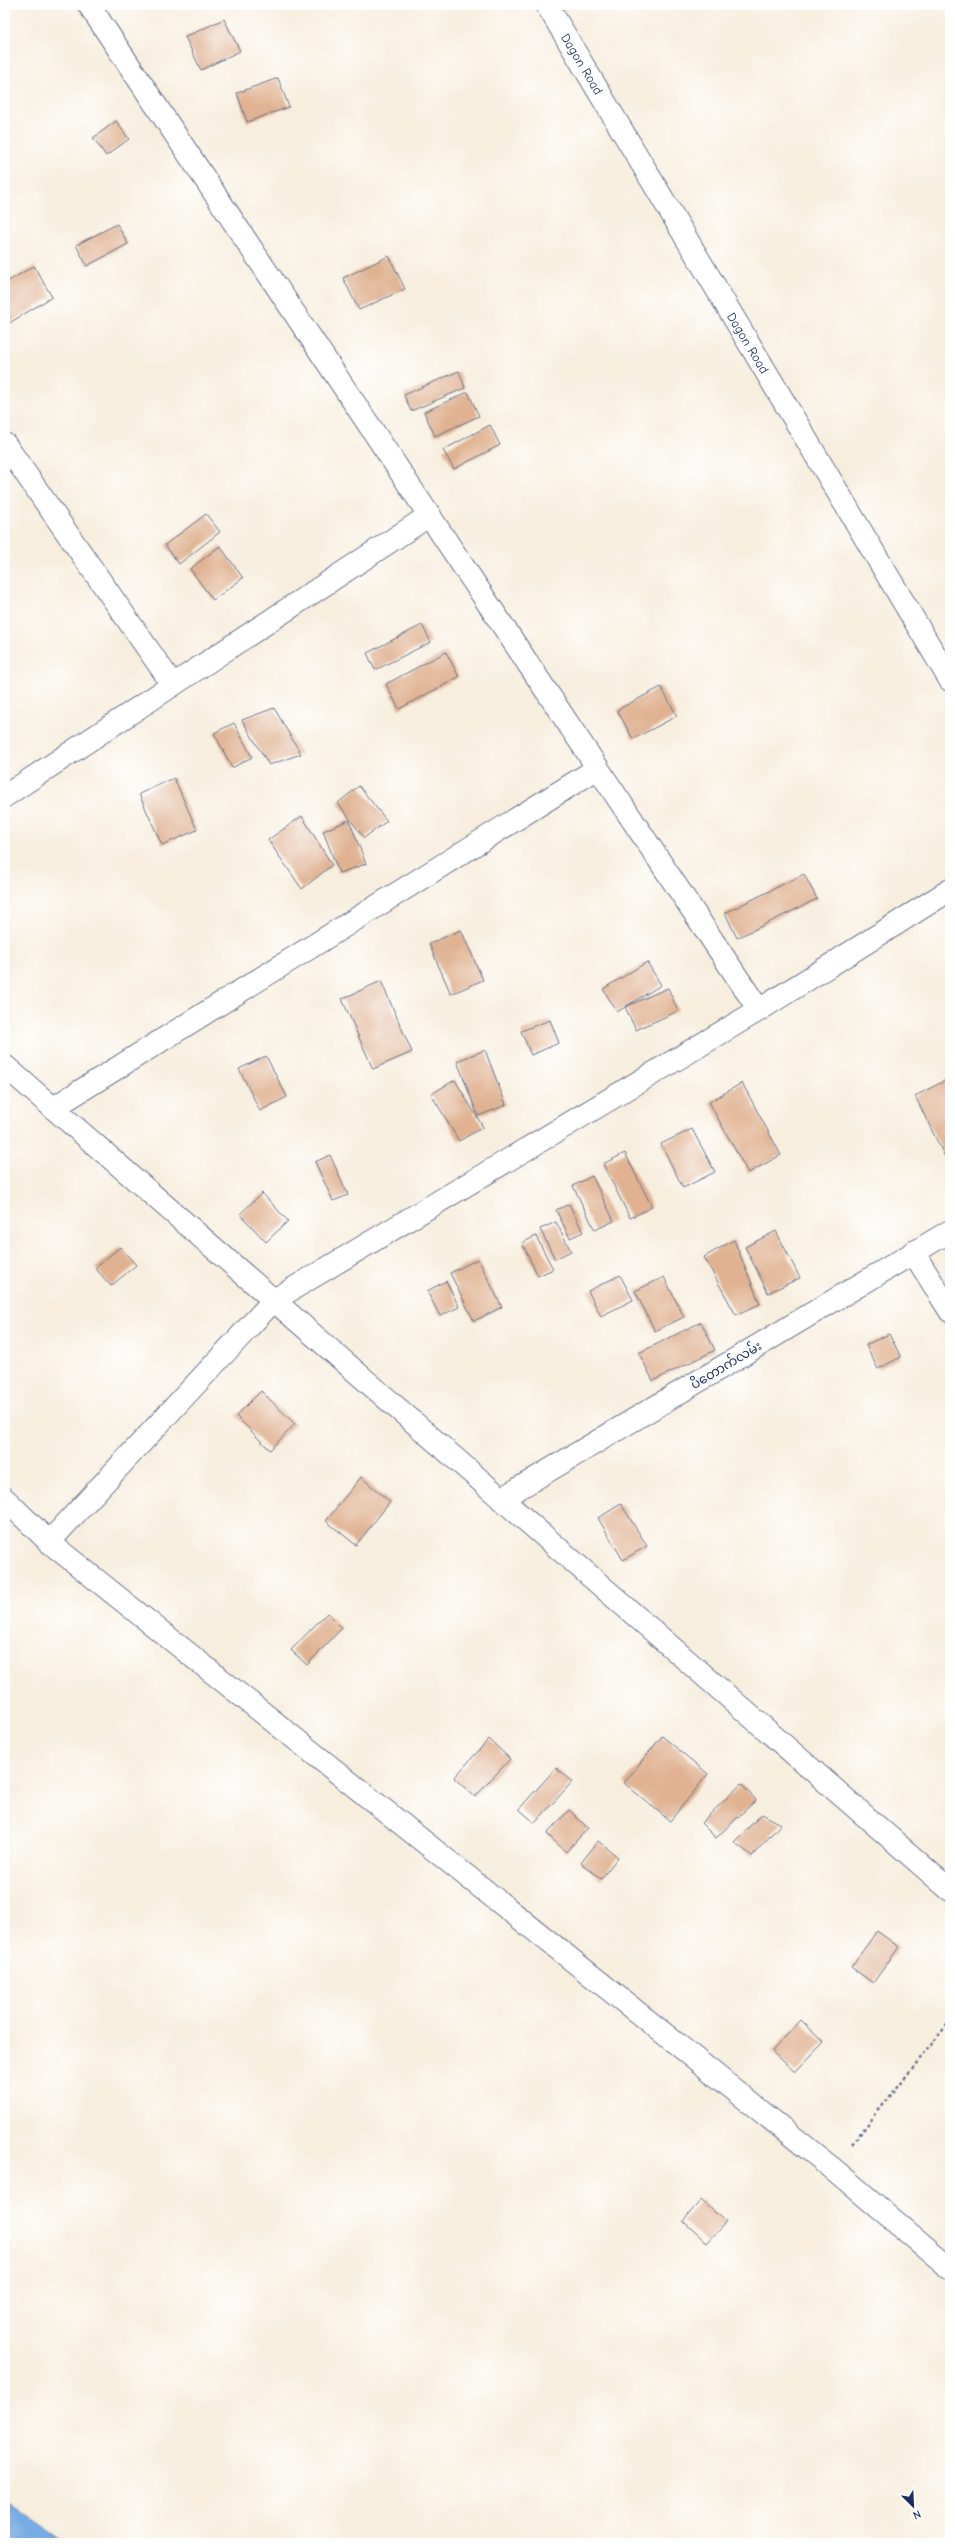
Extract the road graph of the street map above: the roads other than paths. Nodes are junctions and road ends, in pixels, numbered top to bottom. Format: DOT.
graph roads {
  1 [pos="89,5"];
  2 [pos="547,5"];
  3 [pos="5,444"];
  4 [pos="430,515"];
  5 [pos="950,680"];
  6 [pos="173,685"];
  7 [pos="598,768"];
  8 [pos="5,796"];
  9 [pos="950,890"];
  10 [pos="759,1010"];
  11 [pos="5,1066"];
  12 [pos="53,1108"];
  13 [pos="950,1231"];
  14 [pos="913,1252"];
  15 [pos="274,1300"];
  16 [pos="950,1311"];
  17 [pos="5,1499"];
  18 [pos="501,1500"];
  19 [pos="49,1542"];
  20 [pos="950,1890"];
  21 [pos="950,2268"];
  1 -- 4 [label="street"];
  2 -- 5 [label="street, Dagon Road"];
  3 -- 6 [label="street"];
  4 -- 6 [label="street"];
  4 -- 7 [label="street"];
  6 -- 8 [label="street"];
  7 -- 10 [label="street"];
  7 -- 12 [label="street"];
  9 -- 10 [label="street"];
  10 -- 15 [label="street"];
  11 -- 12 [label="street"];
  12 -- 15 [label="street"];
  13 -- 14 [label="street, ပိတောက်လမ်း"];
  14 -- 16 [label="street"];
  14 -- 18 [label="street, ပိတောက်လမ်း"];
  15 -- 18 [label="street"];
  15 -- 19 [label="street"];
  17 -- 19 [label="street"];
  18 -- 20 [label="street"];
  19 -- 21 [label="street"];
}
